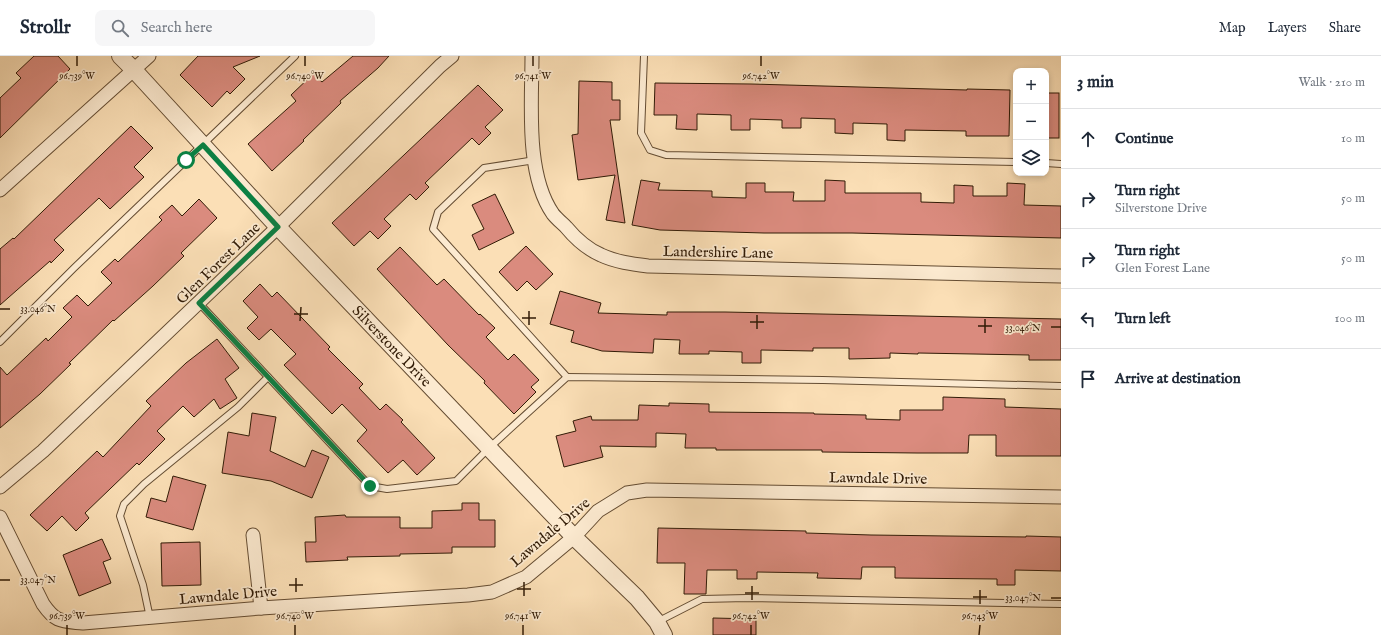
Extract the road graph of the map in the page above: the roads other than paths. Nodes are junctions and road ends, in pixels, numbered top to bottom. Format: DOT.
graph roads {
  1 [pos="120,56"];
  2 [pos="148,56"];
  3 [pos="295,56"];
  4 [pos="452,56"];
  5 [pos="532,56"];
  6 [pos="644,56"];
  7 [pos="134,70"];
  8 [pos="203,145"];
  9 [pos="535,160"];
  10 [pos="1013,162"];
  11 [pos="1049,163"];
  12 [pos="1061,164"];
  13 [pos="0,190"];
  14 [pos="278,227"];
  15 [pos="1061,276"];
  16 [pos="199,303"];
  17 [pos="0,342"];
  18 [pos="268,377"];
  19 [pos="567,377"];
  20 [pos="1061,386"];
  21 [pos="489,448"];
  22 [pos="0,487"];
  23 [pos="1061,497"];
  24 [pos="0,517"];
  25 [pos="253,535"];
  26 [pos="574,537"];
  27 [pos="1061,604"];
  28 [pos="260,608"];
  29 [pos="150,618"];
  30 [pos="661,629"];
  1 -- 7 [label="street, Silverstone Drive"];
  2 -- 7 [label="street"];
  3 -- 8 [label="lane"];
  4 -- 14 [label="street, Glen Forest Lane"];
  5 -- 9 [label="street, Landershire Lane"];
  6 -- 10 [label="lane"];
  7 -- 8 [label="street, Silverstone Drive"];
  7 -- 13 [label="street"];
  8 -- 14 [label="street, Silverstone Drive"];
  8 -- 17 [label="lane"];
  9 -- 15 [label="street, Landershire Lane"];
  9 -- 19 [label="lane"];
  11 -- 12 [label="lane"];
  14 -- 16 [label="street, Glen Forest Lane"];
  14 -- 21 [label="street, Silverstone Drive"];
  16 -- 18 [label="lane"];
  16 -- 22 [label="street, Glen Forest Lane"];
  18 -- 21 [label="lane"];
  18 -- 29 [label="lane"];
  19 -- 20 [label="lane"];
  19 -- 21 [label="lane"];
  21 -- 26 [label="street, Silverstone Drive"];
  23 -- 26 [label="street, Lawndale Drive"];
  24 -- 29 [label="street, Lawndale Drive"];
  25 -- 28 [label="street"];
  26 -- 28 [label="street, Lawndale Drive"];
  26 -- 30 [label="street, Silverstone Drive"];
  27 -- 30 [label="lane"];
  28 -- 29 [label="street, Lawndale Drive"];
}
